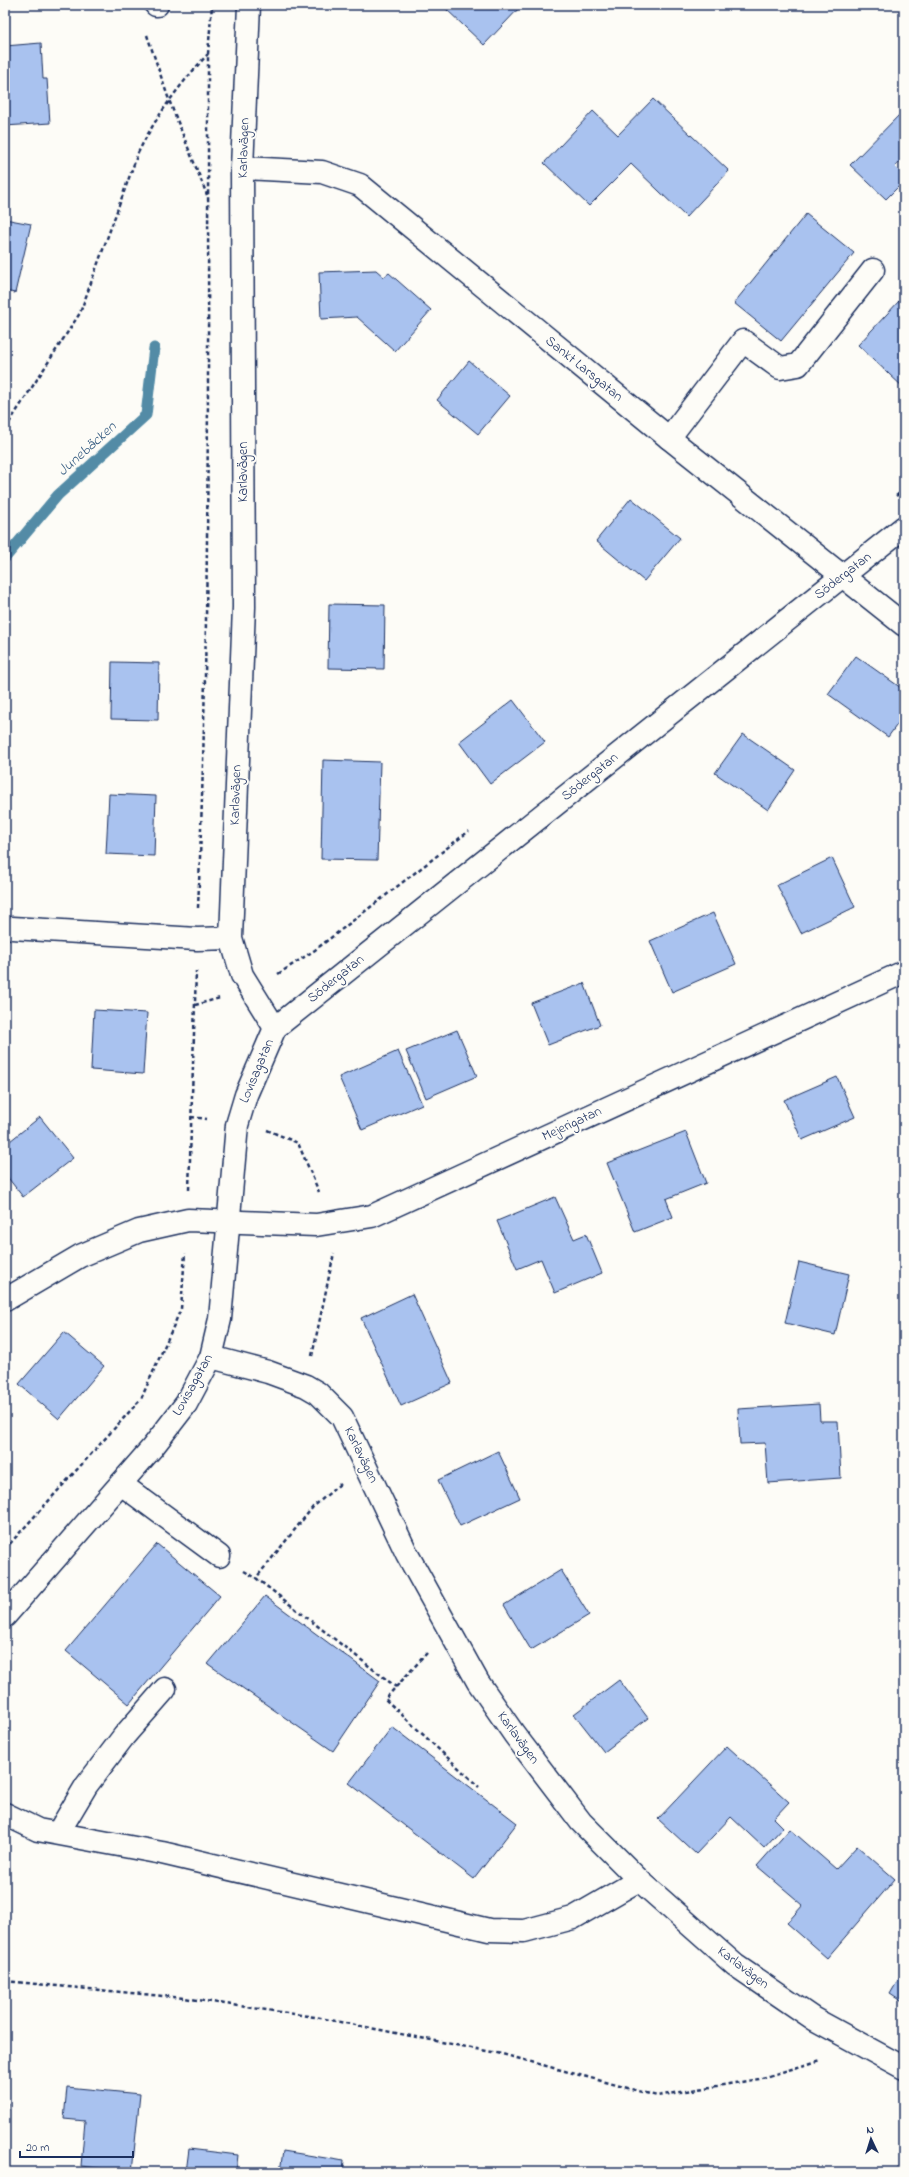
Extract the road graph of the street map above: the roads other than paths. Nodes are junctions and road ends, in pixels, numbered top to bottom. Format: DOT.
graph roads {
  1 [pos="249,5"];
  2 [pos="242,168"];
  3 [pos="873,270"];
  4 [pos="669,438"];
  5 [pos="904,527"];
  6 [pos="844,575"];
  7 [pos="904,625"];
  8 [pos="12,928"];
  9 [pos="231,938"];
  10 [pos="904,972"];
  11 [pos="275,1028"];
  12 [pos="229,1220"];
  13 [pos="5,1300"];
  14 [pos="211,1357"];
  15 [pos="121,1484"];
  16 [pos="219,1556"];
  17 [pos="5,1616"];
  18 [pos="165,1689"];
  19 [pos="5,1814"];
  20 [pos="58,1833"];
  21 [pos="639,1880"];
  22 [pos="904,2068"];
  1 -- 2 [label="street, Karlavägen"];
  2 -- 4 [label="street, Sankt Larsgatan"];
  2 -- 9 [label="street, Karlavägen"];
  3 -- 4 [label="street"];
  4 -- 6 [label="street, Sankt Larsgatan"];
  5 -- 6 [label="street, Södergatan"];
  6 -- 7 [label="street, Sankt Larsgatan"];
  6 -- 11 [label="street, Södergatan"];
  8 -- 9 [label="street"];
  9 -- 11 [label="street, Karlavägen"];
  10 -- 12 [label="street, Mejerigatan"];
  11 -- 12 [label="street, Lovisagatan"];
  12 -- 13 [label="street, Mejerigatan"];
  12 -- 14 [label="street, Lovisagatan"];
  14 -- 15 [label="street, Lovisagatan"];
  14 -- 21 [label="street, Karlavägen"];
  15 -- 16 [label="street"];
  15 -- 17 [label="street, Lovisagatan"];
  18 -- 20 [label="street"];
  19 -- 20 [label="street"];
  20 -- 21 [label="street"];
  21 -- 22 [label="street, Karlavägen"];
}
